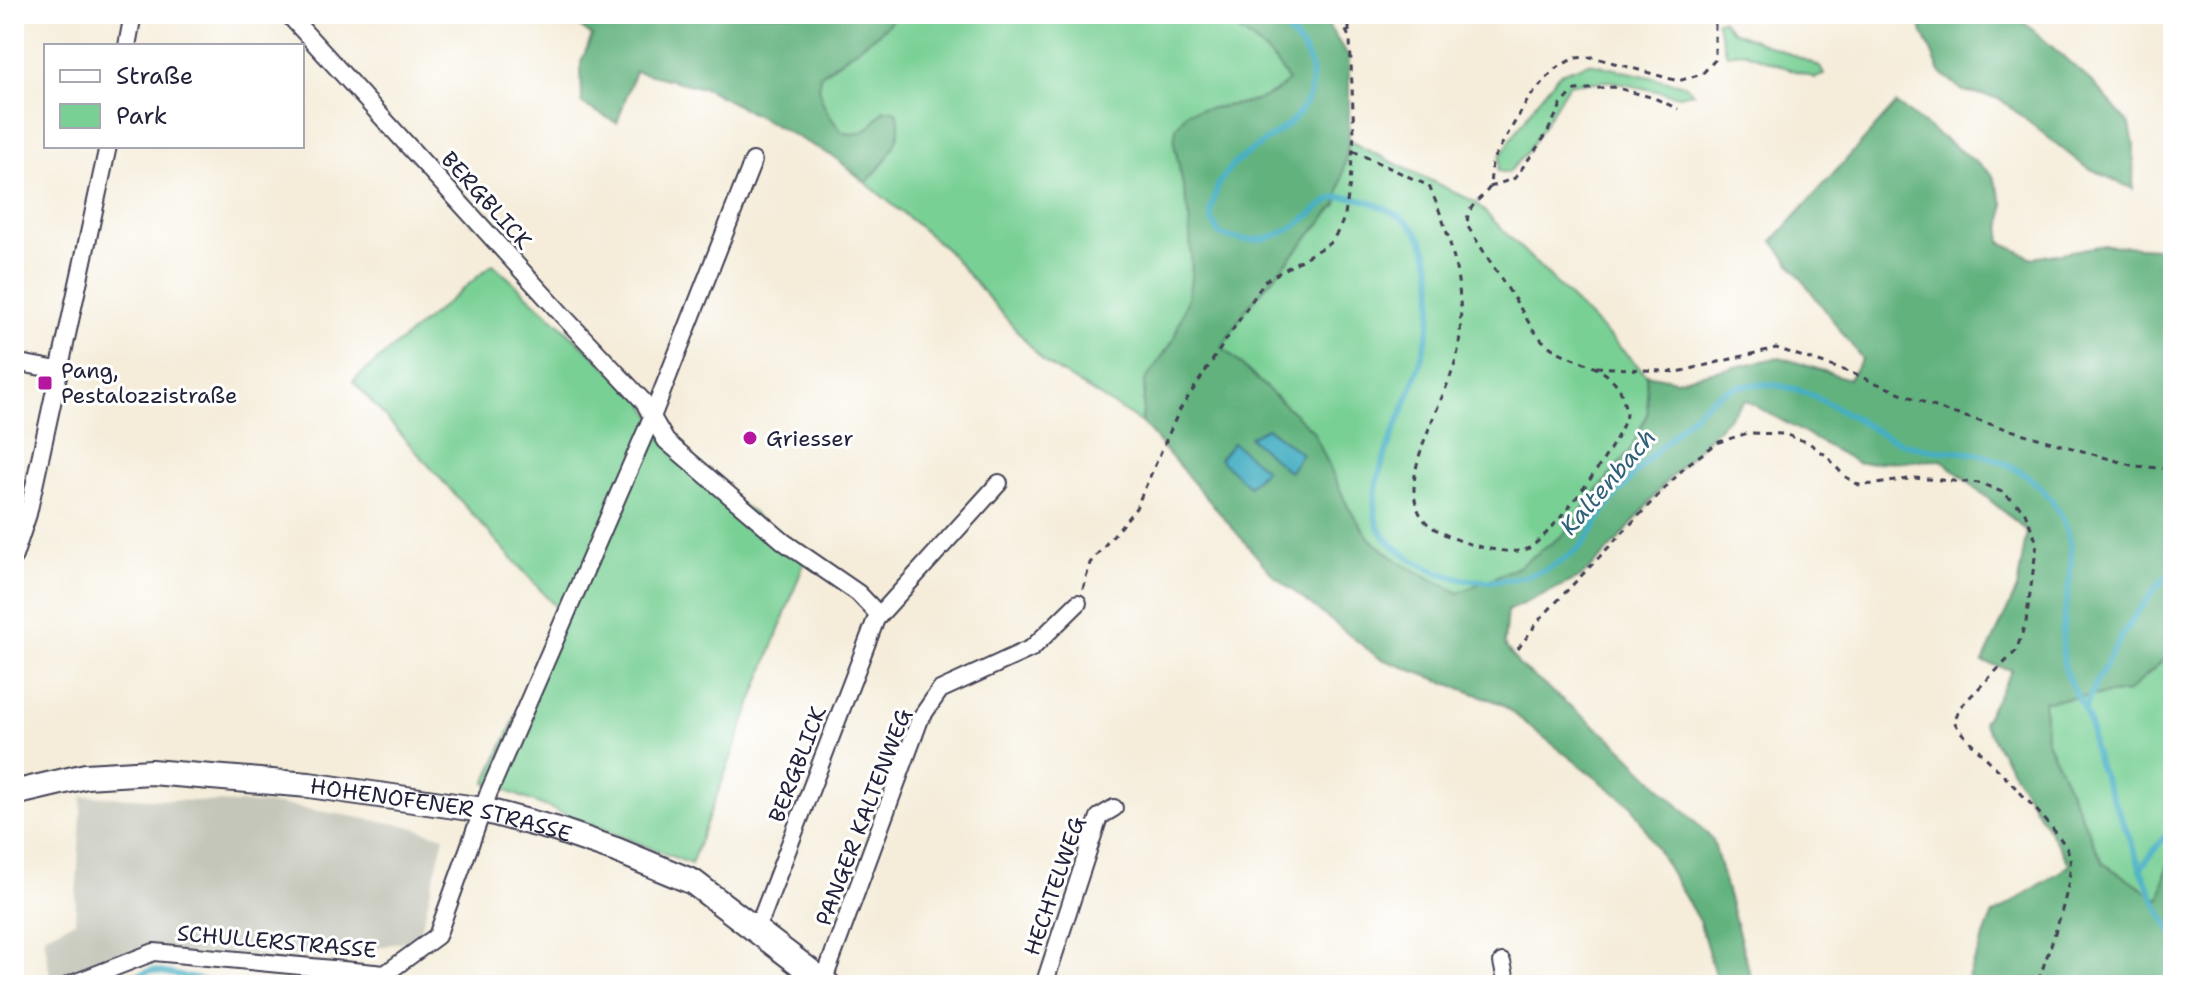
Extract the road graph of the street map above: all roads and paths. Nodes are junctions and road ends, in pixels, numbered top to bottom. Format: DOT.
graph roads {
  1 [pos="133,14"];
  2 [pos="288,14"];
  3 [pos="1338,14"];
  4 [pos="1349,14"];
  5 [pos="1715,14"];
  6 [pos="1350,39"];
  7 [pos="127,44"];
  8 [pos="1678,109"];
  9 [pos="108,148"];
  10 [pos="1353,151"];
  11 [pos="753,161"];
  12 [pos="1490,187"];
  13 [pos="14,362"];
  14 [pos="1596,367"];
  15 [pos="58,370"];
  16 [pos="652,417"];
  17 [pos="2173,469"];
  18 [pos="999,483"];
  19 [pos="14,556"];
  20 [pos="1078,603"];
  21 [pos="879,615"];
  22 [pos="1518,649"];
  23 [pos="14,793"];
  24 [pos="1114,808"];
  25 [pos="483,810"];
  26 [pos="754,928"];
  27 [pos="1502,962"];
  28 [pos="826,983"];
  29 [pos="69,985"];
  30 [pos="1044,985"];
  31 [pos="1507,985"];
  32 [pos="2037,985"];
  1 -- 7 [label="street"];
  2 -- 16 [label="street, BERGBLICK"];
  3 -- 6 [label="path"];
  4 -- 6 [label="path"];
  5 -- 12 [label="path"];
  6 -- 10 [label="path"];
  8 -- 12 [label="path"];
  9 -- 15 [label="street"];
  10 -- 14 [label="path"];
  10 -- 20 [label="path"];
  11 -- 16 [label="street"];
  12 -- 14 [label="path"];
  13 -- 15 [label="street"];
  14 -- 17 [label="path"];
  15 -- 19 [label="street"];
  16 -- 21 [label="street, BERGBLICK"];
  16 -- 25 [label="street"];
  18 -- 21 [label="street, BERGBLICK"];
  20 -- 28 [label="street, PANGER KALTENWEG"];
  21 -- 26 [label="street, BERGBLICK"];
  22 -- 32 [label="path"];
  23 -- 25 [label="main road, HOHENOFENER STRASSE"];
  24 -- 30 [label="street, HECHTELWEG"];
  25 -- 26 [label="main road, HOHENOFENER STRASSE"];
  25 -- 29 [label="street, SCHULLERSTRASSE"];
  26 -- 28 [label="main road, HOHENOFENER STRASSE"];
  27 -- 31 [label="street"];
}
